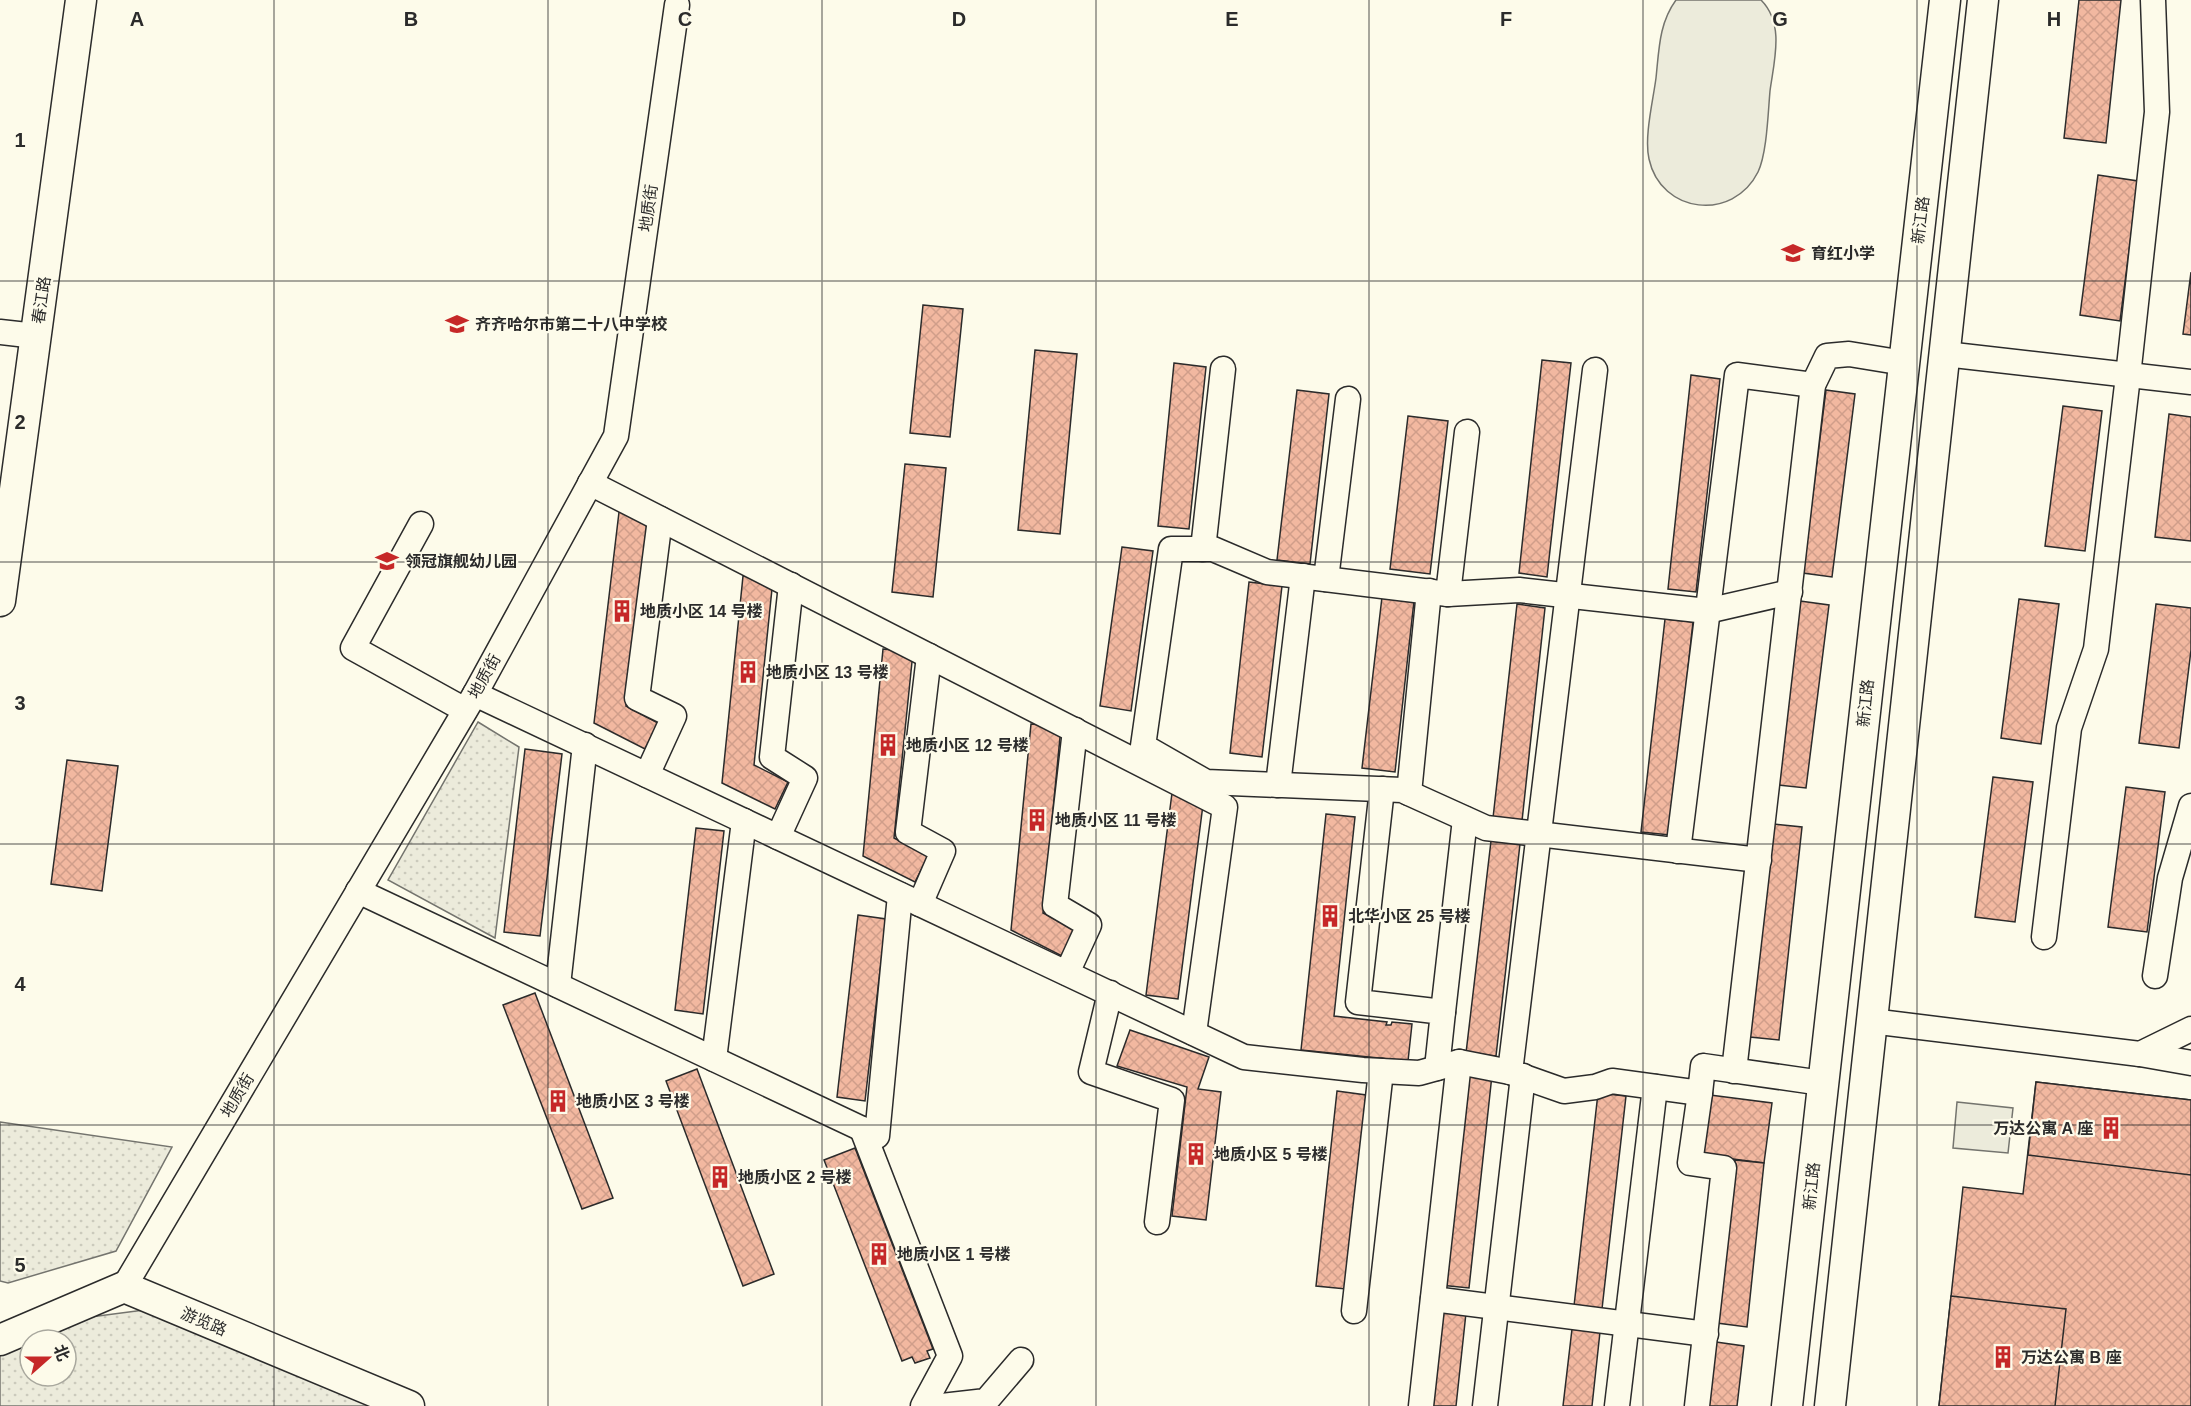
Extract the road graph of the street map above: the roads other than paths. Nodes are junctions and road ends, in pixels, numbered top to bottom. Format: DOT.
graph roads {
  1 [pos="81,0"];
  2 [pos="1945,0"];
  3 [pos="1983,0"];
  4 [pos="2152,0"];
  5 [pos="677,5"];
  6 [pos="0,332"];
  7 [pos="36,336"];
  8 [pos="1945,354"];
  9 [pos="1904,363"];
  10 [pos="1223,369"];
  11 [pos="1595,370"];
  12 [pos="2128,376"];
  13 [pos="2191,382"];
  14 [pos="1813,385"];
  15 [pos="1348,399"];
  16 [pos="1467,432"];
  17 [pos="590,483"];
  18 [pos="660,519"];
  19 [pos="421,524"];
  20 [pos="1203,549"];
  21 [pos="1315,578"];
  22 [pos="791,585"];
  23 [pos="1438,592"];
  24 [pos="1790,592"];
  25 [pos="1566,596"];
  26 [pos="0,601"];
  27 [pos="1707,611"];
  28 [pos="929,656"];
  29 [pos="470,702"];
  30 [pos="1075,730"];
  31 [pos="585,745"];
  32 [pos="647,775"];
  33 [pos="1278,785"];
  34 [pos="1382,789"];
  35 [pos="1409,793"];
  36 [pos="2191,806"];
  37 [pos="1465,819"];
  38 [pos="744,821"];
  39 [pos="1538,834"];
  40 [pos="778,837"];
  41 [pos="1678,851"];
  42 [pos="1759,860"];
  43 [pos="358,891"];
  44 [pos="910,899"];
  45 [pos="2044,937"];
  46 [pos="1067,973"];
  47 [pos="2155,976"];
  48 [pos="558,985"];
  49 [pos="1110,993"];
  50 [pos="1443,1012"];
  51 [pos="1871,1021"];
  52 [pos="2191,1029"];
  53 [pos="1194,1033"];
  54 [pos="2140,1054"];
  55 [pos="714,1059"];
  56 [pos="2191,1063"];
  57 [pos="1448,1065"];
  58 [pos="1382,1071"];
  59 [pos="1734,1071"];
  60 [pos="1517,1074"];
  61 [pos="1822,1083"];
  62 [pos="1654,1087"];
  63 [pos="1700,1093"];
  64 [pos="862,1129"];
  65 [pos="1157,1222"];
  66 [pos="124,1287"];
  67 [pos="1433,1299"];
  68 [pos="1497,1307"];
  69 [pos="1354,1311"];
  70 [pos="1626,1324"];
  71 [pos="1706,1334"];
  72 [pos="0,1340"];
  73 [pos="1021,1360"];
  74 [pos="409,1406"];
  75 [pos="923,1406"];
  76 [pos="942,1406"];
  77 [pos="1421,1406"];
  78 [pos="1485,1406"];
  79 [pos="1617,1406"];
  80 [pos="1697,1406"];
  81 [pos="1787,1406"];
  82 [pos="1830,1406"];
  1 -- 7 [label="main road, 春江路"];
  2 -- 9 [label="main road, 新江路"];
  3 -- 8 [label="main road"];
  4 -- 12 [label="street"];
  5 -- 17 [label="street, 地质街"];
  6 -- 7 [label="street"];
  7 -- 26 [label="main road, 春江路"];
  8 -- 12 [label="street"];
  8 -- 51 [label="main road"];
  9 -- 14 [label="street"];
  9 -- 61 [label="main road, 新江路"];
  10 -- 20 [label="street"];
  11 -- 25 [label="street"];
  12 -- 13 [label="street"];
  12 -- 45 [label="street"];
  14 -- 24 [label="street"];
  14 -- 27 [label="street"];
  15 -- 21 [label="street"];
  16 -- 23 [label="street"];
  17 -- 18 [label="street"];
  17 -- 29 [label="street, 地质街"];
  18 -- 22 [label="street"];
  18 -- 32 [label="street"];
  19 -- 29 [label="street"];
  20 -- 21 [label="street"];
  20 -- 33 [label="street"];
  21 -- 23 [label="street"];
  21 -- 33 [label="street"];
  22 -- 28 [label="street"];
  22 -- 40 [label="street"];
  23 -- 25 [label="street"];
  23 -- 35 [label="street"];
  24 -- 27 [label="street"];
  24 -- 42 [label="street"];
  25 -- 27 [label="street"];
  25 -- 39 [label="street"];
  27 -- 41 [label="street"];
  28 -- 30 [label="street"];
  28 -- 44 [label="street"];
  29 -- 31 [label="street"];
  29 -- 43 [label="street, 地质街"];
  30 -- 46 [label="street"];
  30 -- 53 [label="street"];
  31 -- 32 [label="street"];
  31 -- 48 [label="street"];
  32 -- 38 [label="street"];
  33 -- 34 [label="street"];
  34 -- 35 [label="street"];
  34 -- 50 [label="street"];
  35 -- 37 [label="street"];
  36 -- 47 [label="street"];
  37 -- 39 [label="street"];
  37 -- 50 [label="street"];
  38 -- 40 [label="street"];
  38 -- 55 [label="street"];
  39 -- 41 [label="street"];
  39 -- 60 [label="street"];
  40 -- 44 [label="street"];
  41 -- 42 [label="street"];
  42 -- 59 [label="street"];
  43 -- 48 [label="street"];
  43 -- 66 [label="street, 地质街"];
  44 -- 46 [label="street"];
  44 -- 64 [label="street"];
  46 -- 49 [label="street"];
  48 -- 55 [label="street"];
  49 -- 53 [label="street"];
  49 -- 65 [label="street"];
  50 -- 57 [label="street"];
  51 -- 54 [label="street"];
  51 -- 82 [label="main road"];
  52 -- 54 [label="street"];
  53 -- 58 [label="street"];
  54 -- 56 [label="street"];
  55 -- 64 [label="street"];
  57 -- 58 [label="street"];
  57 -- 60 [label="street"];
  57 -- 67 [label="street"];
  58 -- 69 [label="street"];
  59 -- 61 [label="street"];
  59 -- 63 [label="street"];
  60 -- 62 [label="street"];
  60 -- 68 [label="street"];
  61 -- 81 [label="main road, 新江路"];
  62 -- 63 [label="street"];
  62 -- 70 [label="street"];
  63 -- 71 [label="street"];
  64 -- 75 [label="street"];
  66 -- 72 [label="main road"];
  66 -- 74 [label="main road, 游览路"];
  67 -- 68 [label="street"];
  67 -- 77 [label="street"];
  68 -- 70 [label="street"];
  68 -- 78 [label="street"];
  70 -- 71 [label="street"];
  70 -- 79 [label="street"];
  71 -- 80 [label="street"];
  73 -- 76 [label="street"];
}
